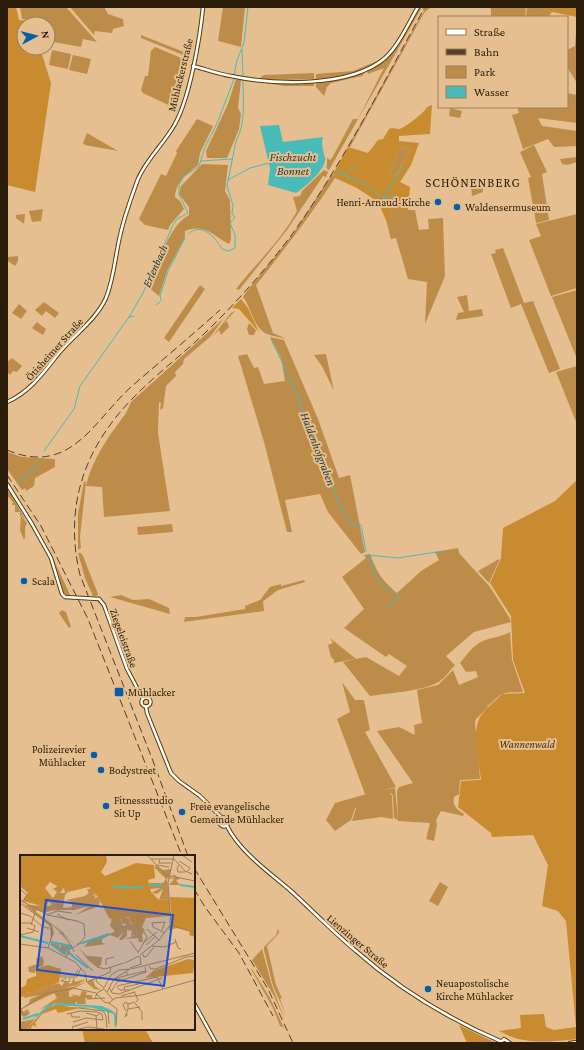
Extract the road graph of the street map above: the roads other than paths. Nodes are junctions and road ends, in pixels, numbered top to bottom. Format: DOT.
graph roads {
  1 [pos="203,7"];
  2 [pos="418,7"];
  3 [pos="193,66"];
  4 [pos="105,298"];
  5 [pos="7,402"];
  6 [pos="7,484"];
  7 [pos="143,699"];
  8 [pos="146,707"];
  9 [pos="222,818"];
  10 [pos="227,826"];
  11 [pos="195,1005"];
  12 [pos="500,1042"];
  13 [pos="577,1042"];
  14 [pos="216,1043"];
  15 [pos="510,1043"];
  16 [pos="570,1043"];
  1 -- 3 [label="street, Mühlackerstraße"];
  2 -- 3 [label="street"];
  3 -- 4 [label="street, Mühlackerstraße"];
  4 -- 5 [label="street, Ötisheimer Straße"];
  6 -- 7 [label="street, Ziegeleistraße, bridge"];
  7 -- 8 [label="street, Ziegeleistraße"];
  7 -- 8 [label="street, Ziegeleistraße"];
  8 -- 9 [label="street, Ziegeleistraße"];
  9 -- 10 [label="street, Lienzinger Straße"];
  9 -- 10 [label="street, Lienzinger Straße"];
  10 -- 12 [label="street, Lienzinger Straße"];
  11 -- 14 [label="street"];
  12 -- 15 [label="street, Lienzinger Straße"];
  13 -- 16 [label="street"];
}
